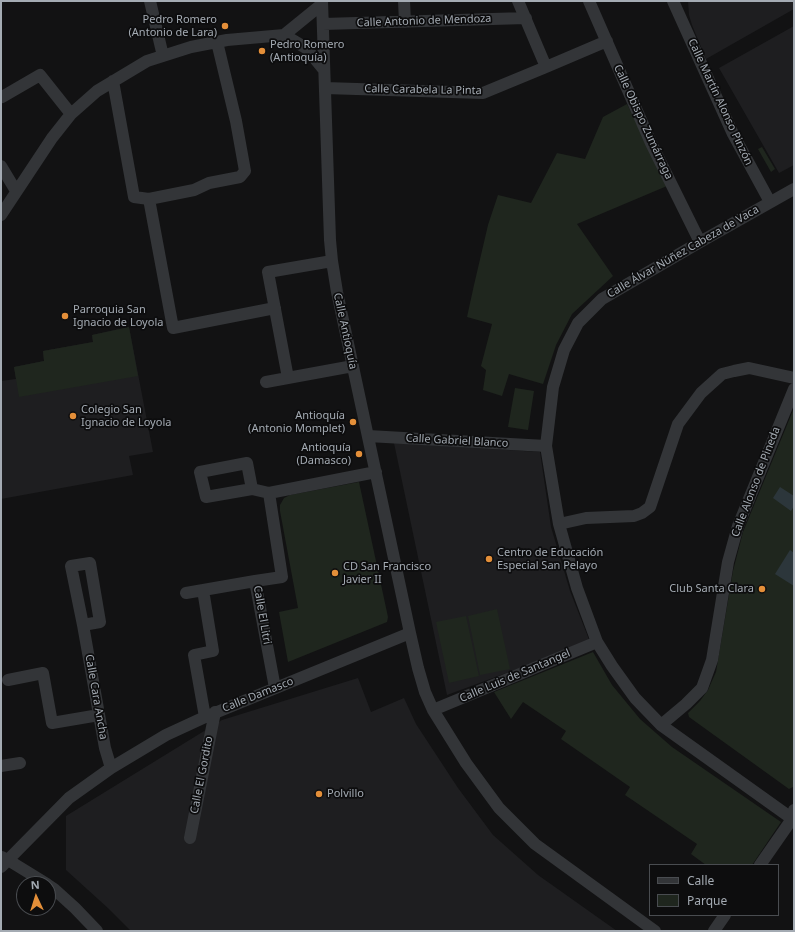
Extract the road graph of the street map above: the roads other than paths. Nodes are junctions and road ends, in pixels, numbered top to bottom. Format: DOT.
graph roads {
  1 [pos="150,1"];
  2 [pos="404,1"];
  3 [pos="518,1"];
  4 [pos="589,1"];
  5 [pos="673,1"];
  6 [pos="322,3"];
  7 [pos="526,18"];
  8 [pos="405,22"];
  9 [pos="323,24"];
  10 [pos="284,35"];
  11 [pos="606,41"];
  12 [pos="217,42"];
  13 [pos="164,56"];
  14 [pos="546,67"];
  15 [pos="324,70"];
  16 [pos="113,81"];
  17 [pos="325,88"];
  18 [pos="1,96"];
  19 [pos="71,114"];
  20 [pos="1,166"];
  21 [pos="794,189"];
  22 [pos="16,191"];
  23 [pos="149,199"];
  24 [pos="770,202"];
  25 [pos="1,215"];
  26 [pos="700,242"];
  27 [pos="332,261"];
  28 [pos="275,308"];
  29 [pos="353,366"];
  30 [pos="288,378"];
  31 [pos="794,378"];
  32 [pos="266,382"];
  33 [pos="794,389"];
  34 [pos="368,436"];
  35 [pos="546,446"];
  36 [pos="376,472"];
  37 [pos="252,489"];
  38 [pos="269,493"];
  39 [pos="559,524"];
  40 [pos="255,581"];
  41 [pos="204,590"];
  42 [pos="186,593"];
  43 [pos="83,625"];
  44 [pos="410,633"];
  45 [pos="597,642"];
  46 [pos="8,680"];
  47 [pos="275,688"];
  48 [pos="433,710"];
  49 [pos="210,714"];
  50 [pos="99,715"];
  51 [pos="662,725"];
  52 [pos="20,763"];
  53 [pos="1,766"];
  54 [pos="111,768"];
  55 [pos="793,816"];
  56 [pos="190,838"];
  57 [pos="3,859"];
  58 [pos="761,864"];
  59 [pos="33,876"];
  60 [pos="56,891"];
  61 [pos="724,916"];
  62 [pos="97,931"];
  63 [pos="655,931"];
  64 [pos="714,931"];
  1 -- 13 [label="street"];
  2 -- 8 [label="street"];
  3 -- 7 [label="street"];
  4 -- 11 [label="street, Calle Obispo Zumárraga"];
  5 -- 24 [label="street, Calle Martín Alonso Pinzón"];
  6 -- 9 [label="street, Calle Antioquía"];
  6 -- 10 [label="street"];
  7 -- 8 [label="street, Calle Antonio de Mendoza"];
  7 -- 14 [label="street"];
  8 -- 9 [label="street, Calle Antonio de Mendoza"];
  9 -- 15 [label="street, Calle Antioquía"];
  10 -- 12 [label="street"];
  10 -- 15 [label="street"];
  11 -- 14 [label="street, Calle Carabela La Pinta"];
  11 -- 26 [label="street, Calle Obispo Zumárraga"];
  12 -- 13 [label="street"];
  12 -- 23 [label="street"];
  13 -- 16 [label="street"];
  14 -- 17 [label="street, Calle Carabela La Pinta"];
  15 -- 17 [label="street, Calle Antioquía"];
  16 -- 19 [label="street"];
  16 -- 23 [label="street"];
  17 -- 27 [label="street, Calle Antioquía"];
  18 -- 19 [label="street"];
  19 -- 22 [label="street"];
  20 -- 22 [label="street"];
  21 -- 24 [label="street, Calle Álvar Núñez Cabeza de Vaca"];
  22 -- 25 [label="street"];
  23 -- 28 [label="street"];
  24 -- 26 [label="street, Calle Álvar Núñez Cabeza de Vaca"];
  26 -- 35 [label="street, Calle Álvar Núñez Cabeza de Vaca"];
  27 -- 28 [label="street"];
  27 -- 29 [label="street, Calle Antioquía"];
  28 -- 30 [label="street"];
  29 -- 30 [label="street"];
  29 -- 34 [label="street, Calle Antioquía"];
  30 -- 32 [label="street"];
  31 -- 39 [label="street"];
  33 -- 51 [label="street, Calle Alonso de Pineda"];
  34 -- 35 [label="street, Calle Gabriel Blanco"];
  34 -- 36 [label="street, Calle Antioquía"];
  35 -- 39 [label="street, Calle Álvar Núñez Cabeza de Vaca"];
  36 -- 38 [label="street"];
  36 -- 44 [label="street, Calle Antioquía"];
  37 -- 38 [label="street"];
  38 -- 40 [label="street, Calle El Litri"];
  39 -- 45 [label="street, Calle Álvar Núñez Cabeza de Vaca"];
  40 -- 41 [label="street"];
  40 -- 47 [label="street, Calle El Litri"];
  41 -- 42 [label="street"];
  41 -- 49 [label="street"];
  43 -- 43 [label="street, Calle Cara Ancha"];
  43 -- 50 [label="street, Calle Cara Ancha"];
  44 -- 47 [label="street, Calle Damasco"];
  44 -- 48 [label="street, Calle Antioquía"];
  45 -- 48 [label="street, Calle Luis de Santangel"];
  45 -- 51 [label="street, Calle Álvar Núñez Cabeza de Vaca"];
  46 -- 50 [label="street"];
  47 -- 49 [label="street, Calle Damasco"];
  48 -- 63 [label="street, Calle Antioquía"];
  49 -- 54 [label="street, Calle Damasco"];
  49 -- 56 [label="street, Calle El Gordito"];
  50 -- 54 [label="street, Calle Cara Ancha"];
  51 -- 55 [label="street, Calle Álvar Núñez Cabeza de Vaca"];
  52 -- 53 [label="street"];
  54 -- 57 [label="street, Calle Damasco"];
  55 -- 58 [label="street"];
  57 -- 59 [label="street"];
  60 -- 62 [label="street"];
  61 -- 64 [label="street"];
}
